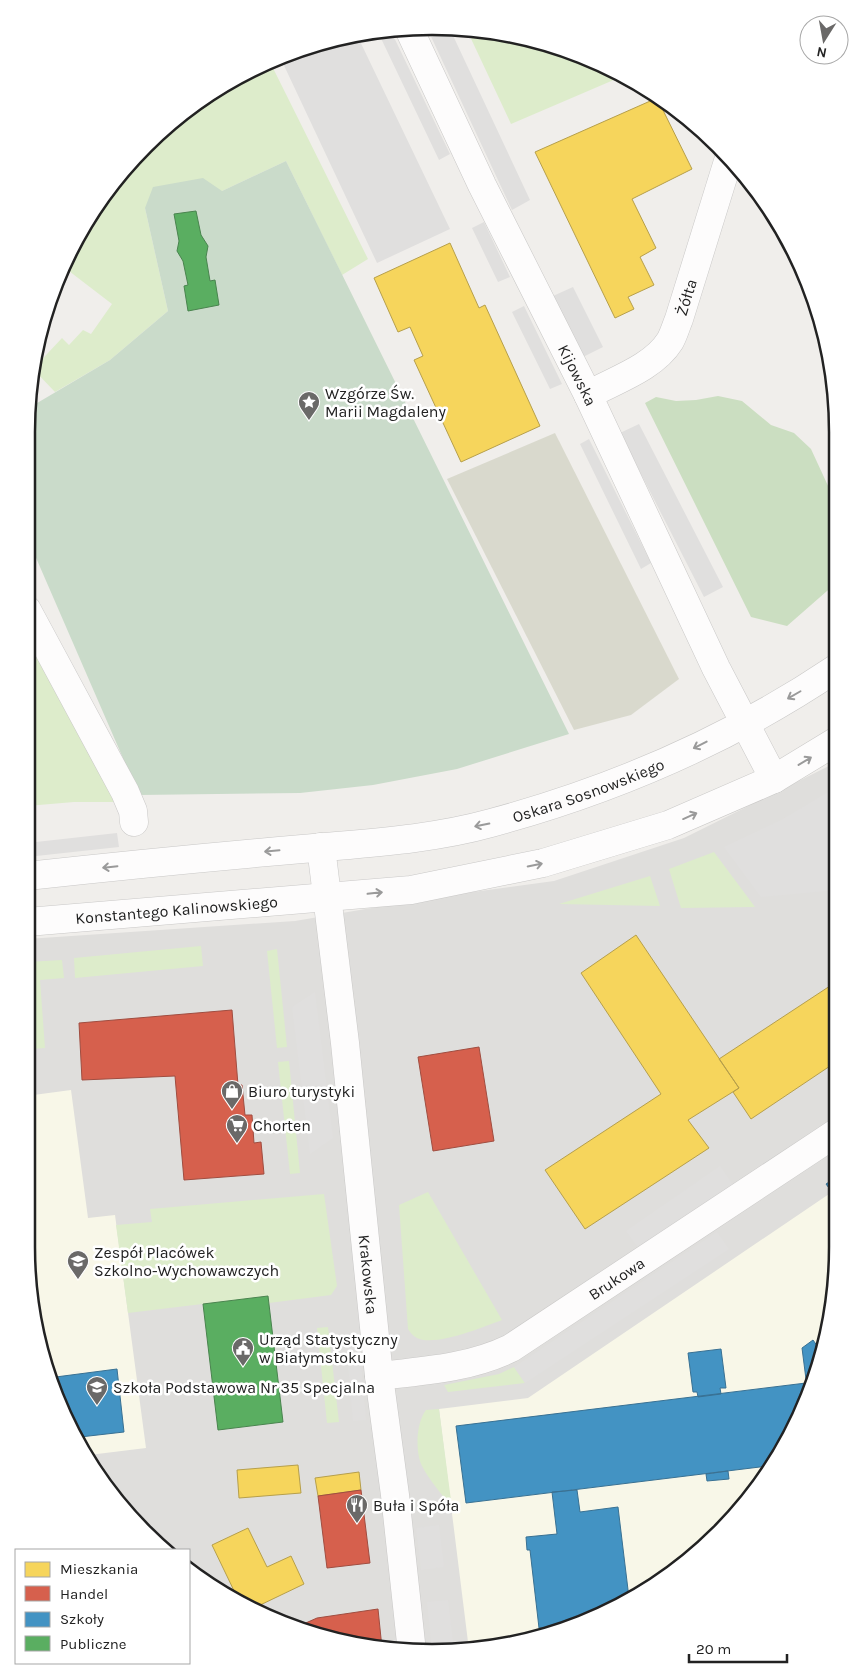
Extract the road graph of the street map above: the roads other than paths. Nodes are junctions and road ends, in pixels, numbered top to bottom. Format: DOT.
graph roads {
  1 [pos="411,36"];
  2 [pos="726,166"];
  3 [pos="588,395"];
  4 [pos="35,625"];
  5 [pos="829,673"];
  6 [pos="744,724"];
  7 [pos="829,746"];
  8 [pos="774,779"];
  9 [pos="134,822"];
  10 [pos="320,847"];
  11 [pos="35,875"];
  12 [pos="327,898"];
  13 [pos="35,921"];
  14 [pos="829,1138"];
  15 [pos="379,1376"];
  16 [pos="411,1643"];
  1 -- 3 [label="street, Kijowska"];
  2 -- 3 [label="street, Żółta"];
  3 -- 6 [label="street, Kijowska"];
  4 -- 9 [label="street"];
  5 -- 6 [label="street, Oskara Sosnowskiego, one-way"];
  6 -- 8 [label="street, Kijowska"];
  6 -- 10 [label="street, Oskara Sosnowskiego, one-way"];
  8 -- 7 [label="street, one-way"];
  12 -- 8 [label="street, one-way"];
  10 -- 11 [label="street, one-way"];
  10 -- 12 [label="street, Krakowska"];
  12 -- 13 [label="street, Konstantego Kalinowskiego"];
  12 -- 15 [label="street, Krakowska"];
  14 -- 15 [label="street, Brukowa"];
  15 -- 16 [label="street, Krakowska"];
}
